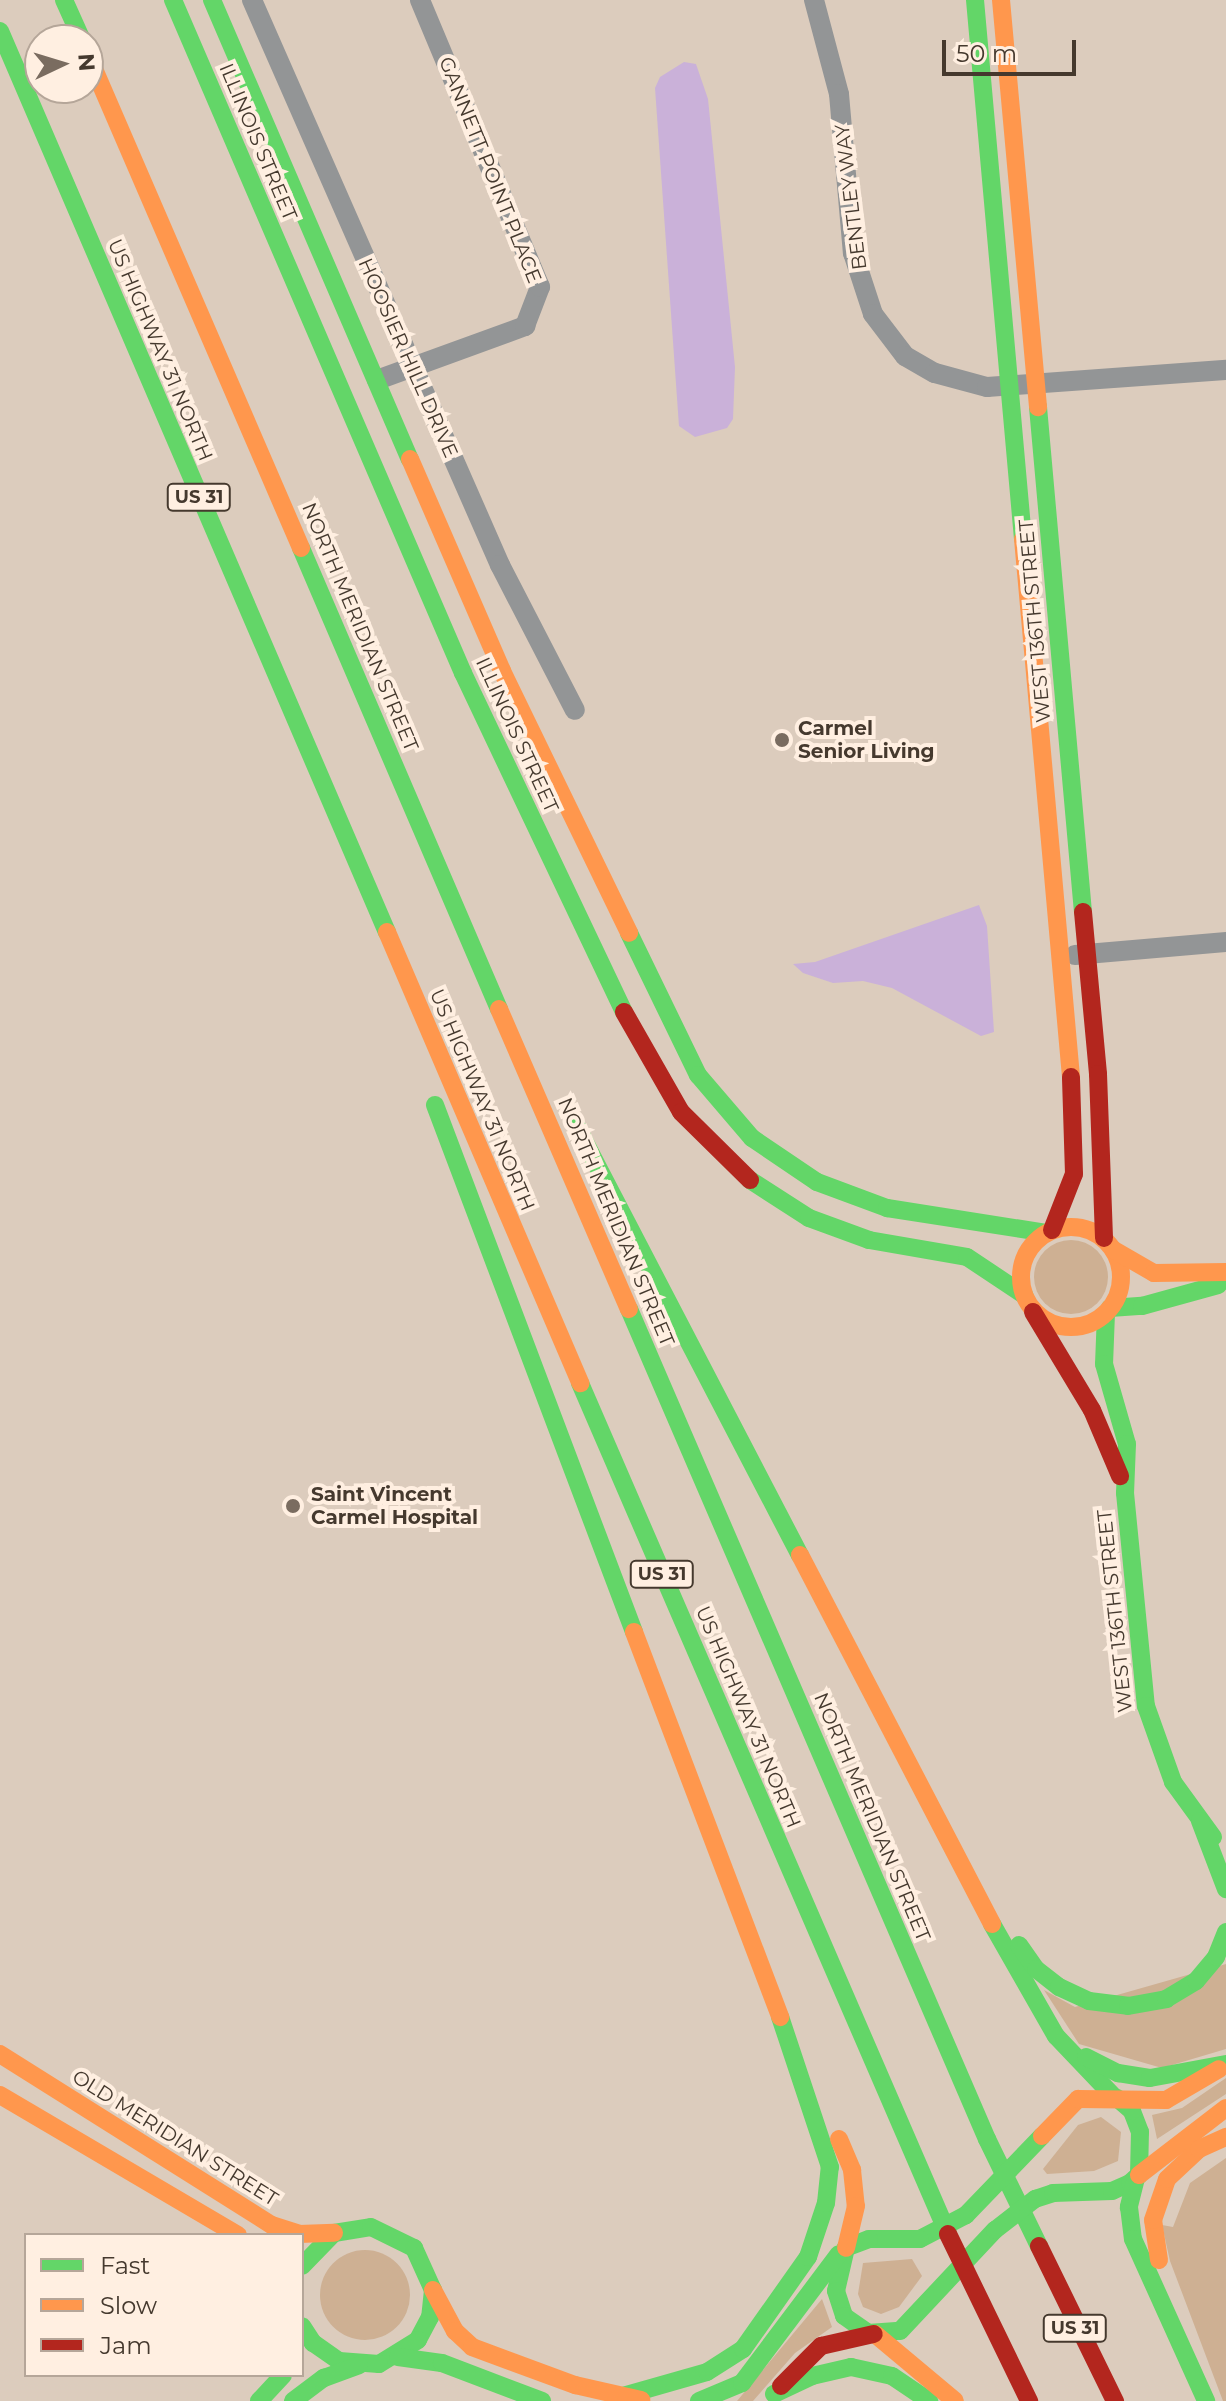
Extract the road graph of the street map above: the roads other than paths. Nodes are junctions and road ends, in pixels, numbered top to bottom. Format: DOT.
graph roads {
  1 [pos="64,0"];
  2 [pos="173,0"];
  3 [pos="212,0"];
  4 [pos="252,0"];
  5 [pos="420,0"];
  6 [pos="814,0"];
  7 [pos="975,0"];
  8 [pos="1001,0"];
  9 [pos="75,24"];
  10 [pos="0,31"];
  11 [pos="104,92"];
  12 [pos="409,365"];
  13 [pos="1226,370"];
  14 [pos="377,380"];
  15 [pos="1023,385"];
  16 [pos="575,710"];
  17 [pos="468,931"];
  18 [pos="1226,942"];
  19 [pos="1087,954"];
  20 [pos="1062,956"];
  21 [pos="399,962"];
  22 [pos="529,1024"];
  23 [pos="406,1033"];
  24 [pos="427,1086"];
  25 [pos="566,1104"];
  26 [pos="1049,1231"];
  27 [pos="1109,1244"];
  28 [pos="1226,1272"];
  29 [pos="1226,1284"];
  30 [pos="1026,1300"];
  31 [pos="1108,1310"];
  32 [pos="1126,1488"];
  33 [pos="1200,1821"];
  34 [pos="1226,1852"];
  35 [pos="966,1873"];
  36 [pos="1226,1889"];
  37 [pos="1226,1932"];
  38 [pos="1063,2044"];
  39 [pos="0,2054"];
  40 [pos="1226,2064"];
  41 [pos="801,2072"];
  42 [pos="0,2095"];
  43 [pos="1116,2098"];
  44 [pos="1226,2108"];
  45 [pos="51,2125"];
  46 [pos="1226,2137"];
  47 [pos="141,2142"];
  48 [pos="1138,2177"];
  49 [pos="235,2233"];
  50 [pos="334,2233"];
  51 [pos="846,2248"];
  52 [pos="304,2263"];
  53 [pos="433,2290"];
  54 [pos="304,2329"];
  55 [pos="1174,2332"];
  56 [pos="874,2334"];
  57 [pos="398,2357"];
  58 [pos="359,2365"];
  59 [pos="281,2377"];
  60 [pos="623,2396"];
  61 [pos="771,2398"];
  62 [pos="259,2401"];
  63 [pos="293,2401"];
  64 [pos="542,2401"];
  65 [pos="650,2401"];
  66 [pos="699,2401"];
  67 [pos="929,2401"];
  68 [pos="955,2401"];
  69 [pos="1029,2401"];
  70 [pos="1115,2401"];
  71 [pos="1206,2401"];
  1 -- 9 [label="main road"];
  2 -- 30 [label="main road, ILLINOIS STREET"];
  3 -- 14 [label="main road, ILLINOIS STREET"];
  4 -- 12 [label="street, HOOSIER HILL DRIVE"];
  5 -- 12 [label="street, GANNETT POINT PLACE"];
  6 -- 15 [label="street, BENTLEY WAY"];
  7 -- 15 [label="main road, WEST 136TH STREET"];
  8 -- 15 [label="main road, WEST 136TH STREET"];
  10 -- 21 [label="main road, US HIGHWAY 31 NORTH / US 31"];
  11 -- 17 [label="main road, NORTH MERIDIAN STREET / US 31"];
  12 -- 14 [label="street, GANNETT POINT PLACE"];
  12 -- 16 [label="street, HOOSIER HILL DRIVE"];
  13 -- 15 [label="street, BENTLEY WAY"];
  14 -- 26 [label="main road, ILLINOIS STREET"];
  15 -- 19 [label="main road, WEST 136TH STREET"];
  15 -- 20 [label="main road, WEST 136TH STREET"];
  17 -- 22 [label="main road"];
  17 -- 70 [label="main road, NORTH MERIDIAN STREET / US 31"];
  18 -- 19 [label="street"];
  19 -- 20 [label="street"];
  19 -- 27 [label="main road, WEST 136TH STREET"];
  20 -- 26 [label="main road, WEST 136TH STREET"];
  21 -- 23 [label="main road"];
  21 -- 69 [label="main road, US HIGHWAY 31 NORTH / US 31"];
  24 -- 41 [label="main road"];
  25 -- 35 [label="main road"];
  26 -- 27 [label="main road"];
  26 -- 30 [label="main road"];
  27 -- 28 [label="main road"];
  27 -- 31 [label="main road"];
  29 -- 31 [label="main road"];
  30 -- 31 [label="main road"];
  30 -- 32 [label="main road, WEST 136TH STREET"];
  31 -- 32 [label="main road, WEST 136TH STREET"];
  32 -- 33 [label="main road, WEST 136TH STREET"];
  33 -- 34 [label="main road, WEST 136TH STREET"];
  33 -- 36 [label="main road"];
  35 -- 37 [label="main road"];
  35 -- 38 [label="main road"];
  38 -- 40 [label="main road"];
  38 -- 43 [label="main road"];
  39 -- 47 [label="main road, OLD MERIDIAN STREET"];
  40 -- 43 [label="main road"];
  41 -- 51 [label="main road"];
  41 -- 60 [label="main road"];
  42 -- 45 [label="main road"];
  43 -- 48 [label="main road"];
  43 -- 51 [label="main road"];
  44 -- 48 [label="main road"];
  45 -- 47 [label="main road"];
  45 -- 49 [label="main road"];
  46 -- 55 [label="main road"];
  47 -- 50 [label="main road, OLD MERIDIAN STREET"];
  48 -- 55 [label="main road"];
  48 -- 56 [label="main road"];
  50 -- 52 [label="main road"];
  50 -- 53 [label="main road, OLD MERIDIAN STREET"];
  51 -- 56 [label="main road"];
  51 -- 66 [label="main road"];
  53 -- 57 [label="main road"];
  53 -- 60 [label="main road"];
  54 -- 58 [label="main road"];
  55 -- 71 [label="main road"];
  56 -- 61 [label="main road"];
  56 -- 68 [label="main road"];
  57 -- 58 [label="main road"];
  57 -- 64 [label="main road"];
  58 -- 63 [label="main road"];
  59 -- 62 [label="main road"];
  60 -- 65 [label="main road"];
  61 -- 67 [label="main road"];
}
